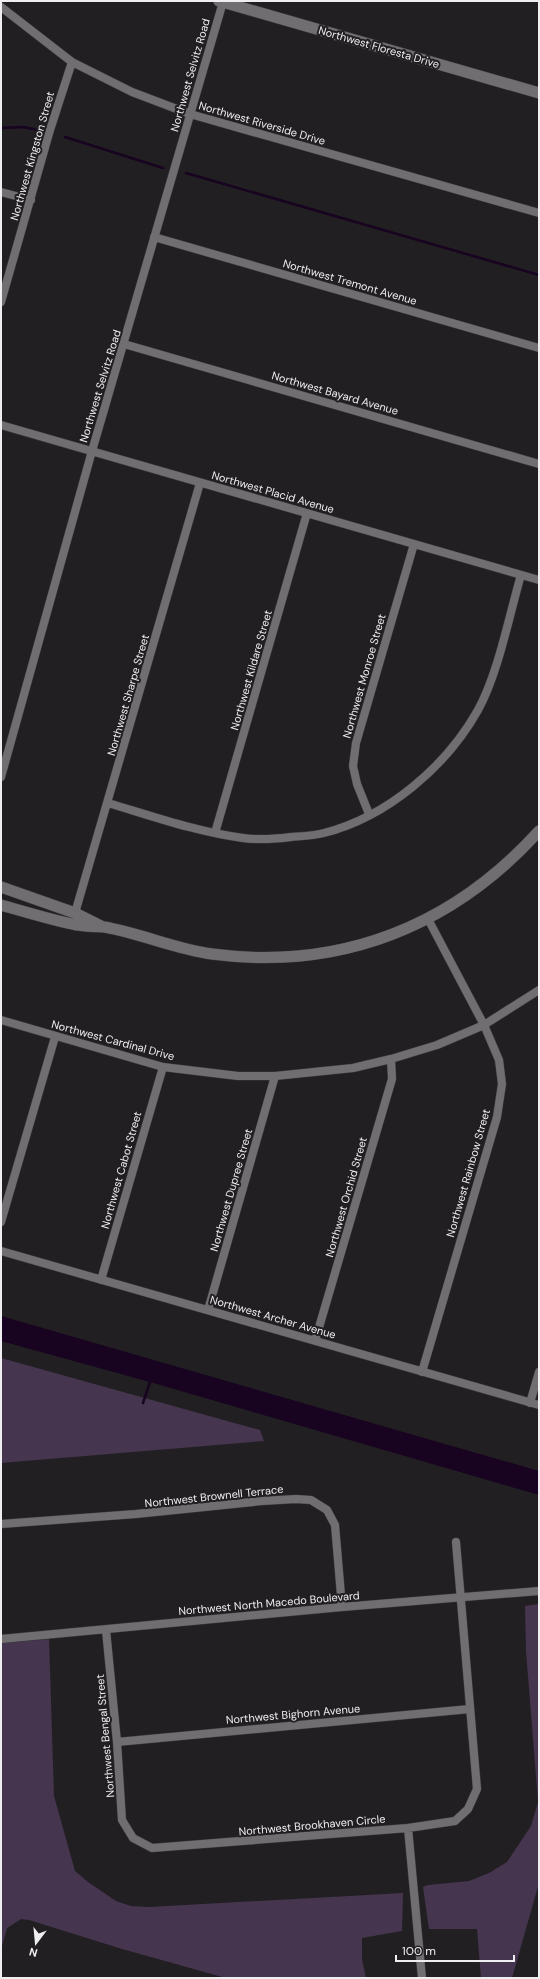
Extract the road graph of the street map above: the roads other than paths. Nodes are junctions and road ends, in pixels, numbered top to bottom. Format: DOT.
graph roads {
  1 [pos="221,2"];
  2 [pos="1,7"];
  3 [pos="72,62"];
  4 [pos="539,93"];
  5 [pos="190,114"];
  6 [pos="1,192"];
  7 [pos="31,200"];
  8 [pos="539,213"];
  9 [pos="154,237"];
  10 [pos="1,302"];
  11 [pos="124,344"];
  12 [pos="539,348"];
  13 [pos="1,425"];
  14 [pos="92,451"];
  15 [pos="539,464"];
  16 [pos="200,483"];
  17 [pos="308,513"];
  18 [pos="414,544"];
  19 [pos="521,575"];
  20 [pos="539,580"];
  21 [pos="1,777"];
  22 [pos="108,803"];
  23 [pos="369,814"];
  24 [pos="539,831"];
  25 [pos="215,833"];
  26 [pos="1,887"];
  27 [pos="3,906"];
  28 [pos="75,913"];
  29 [pos="428,919"];
  30 [pos="103,927"];
  31 [pos="539,990"];
  32 [pos="1,1020"];
  33 [pos="484,1025"];
  34 [pos="56,1037"];
  35 [pos="391,1059"];
  36 [pos="163,1066"];
  37 [pos="275,1076"];
  38 [pos="1,1222"];
  39 [pos="1,1251"];
  40 [pos="101,1280"];
  41 [pos="208,1310"];
  42 [pos="315,1341"];
  43 [pos="422,1372"];
  44 [pos="539,1372"];
  45 [pos="530,1403"];
  46 [pos="539,1405"];
  47 [pos="1,1524"];
  48 [pos="456,1542"];
  49 [pos="539,1591"];
  50 [pos="461,1598"];
  51 [pos="342,1607"];
  52 [pos="106,1630"];
  53 [pos="1,1639"];
  54 [pos="470,1709"];
  55 [pos="117,1742"];
  56 [pos="408,1828"];
  57 [pos="133,1838"];
  58 [pos="422,1978"];
  1 -- 4 [label="main road, Northwest Floresta Drive"];
  1 -- 5 [label="street, Northwest Selvitz Road"];
  2 -- 3 [label="street, Northwest Riverside Drive"];
  3 -- 5 [label="street, Northwest Riverside Drive"];
  3 -- 7 [label="street, Northwest Kingston Street"];
  5 -- 8 [label="street, Northwest Riverside Drive"];
  5 -- 9 [label="street, Northwest Selvitz Road"];
  6 -- 7 [label="street"];
  7 -- 10 [label="street, Northwest Kingston Street"];
  9 -- 11 [label="street, Northwest Selvitz Road"];
  9 -- 12 [label="street, Northwest Tremont Avenue"];
  11 -- 14 [label="street, Northwest Selvitz Road"];
  11 -- 15 [label="street, Northwest Bayard Avenue"];
  13 -- 14 [label="street, Northwest Placid Avenue"];
  14 -- 16 [label="street, Northwest Placid Avenue"];
  14 -- 21 [label="street, Northwest Selvitz Road"];
  16 -- 17 [label="street, Northwest Placid Avenue"];
  16 -- 22 [label="street, Northwest Sharpe Street"];
  17 -- 18 [label="street, Northwest Placid Avenue"];
  17 -- 25 [label="street, Northwest Kildare Street"];
  18 -- 19 [label="street, Northwest Placid Avenue"];
  18 -- 23 [label="street, Northwest Monroe Street"];
  19 -- 20 [label="street, Northwest Placid Avenue"];
  19 -- 23 [label="street"];
  22 -- 25 [label="street"];
  22 -- 28 [label="street, Northwest Sharpe Street"];
  23 -- 25 [label="street"];
  24 -- 29 [label="main road"];
  26 -- 28 [label="main road"];
  27 -- 30 [label="main road"];
  28 -- 30 [label="main road"];
  29 -- 30 [label="main road"];
  29 -- 33 [label="street, Northwest Rainbow Street"];
  31 -- 33 [label="street, Northwest Cardinal Drive"];
  32 -- 34 [label="street, Northwest Cardinal Drive"];
  33 -- 35 [label="street, Northwest Cardinal Drive"];
  33 -- 43 [label="street, Northwest Rainbow Street"];
  34 -- 36 [label="street, Northwest Cardinal Drive"];
  34 -- 38 [label="street"];
  35 -- 37 [label="street, Northwest Cardinal Drive"];
  35 -- 42 [label="street, Northwest Orchid Street"];
  36 -- 37 [label="street, Northwest Cardinal Drive"];
  36 -- 40 [label="street, Northwest Cabot Street"];
  37 -- 41 [label="street, Northwest Dupree Street"];
  39 -- 40 [label="street, Northwest Archer Avenue"];
  40 -- 41 [label="street, Northwest Archer Avenue"];
  41 -- 42 [label="street, Northwest Archer Avenue"];
  42 -- 43 [label="street, Northwest Archer Avenue"];
  43 -- 45 [label="street, Northwest Archer Avenue"];
  44 -- 45 [label="street"];
  45 -- 46 [label="street, Northwest Archer Avenue"];
  47 -- 51 [label="street, Northwest Brownell Terrace"];
  48 -- 50 [label="street"];
  49 -- 50 [label="street, Northwest North Macedo Boulevard"];
  50 -- 51 [label="street, Northwest North Macedo Boulevard"];
  50 -- 54 [label="street"];
  51 -- 52 [label="street, Northwest North Macedo Boulevard"];
  52 -- 53 [label="street, Northwest North Macedo Boulevard"];
  52 -- 55 [label="street, Northwest Bengal Street"];
  54 -- 55 [label="street, Northwest Bighorn Avenue"];
  54 -- 56 [label="street, Northwest Brookhaven Circle"];
  55 -- 57 [label="street, Northwest Bengal Street"];
  56 -- 57 [label="street, Northwest Brookhaven Circle"];
  56 -- 58 [label="street"];
}
